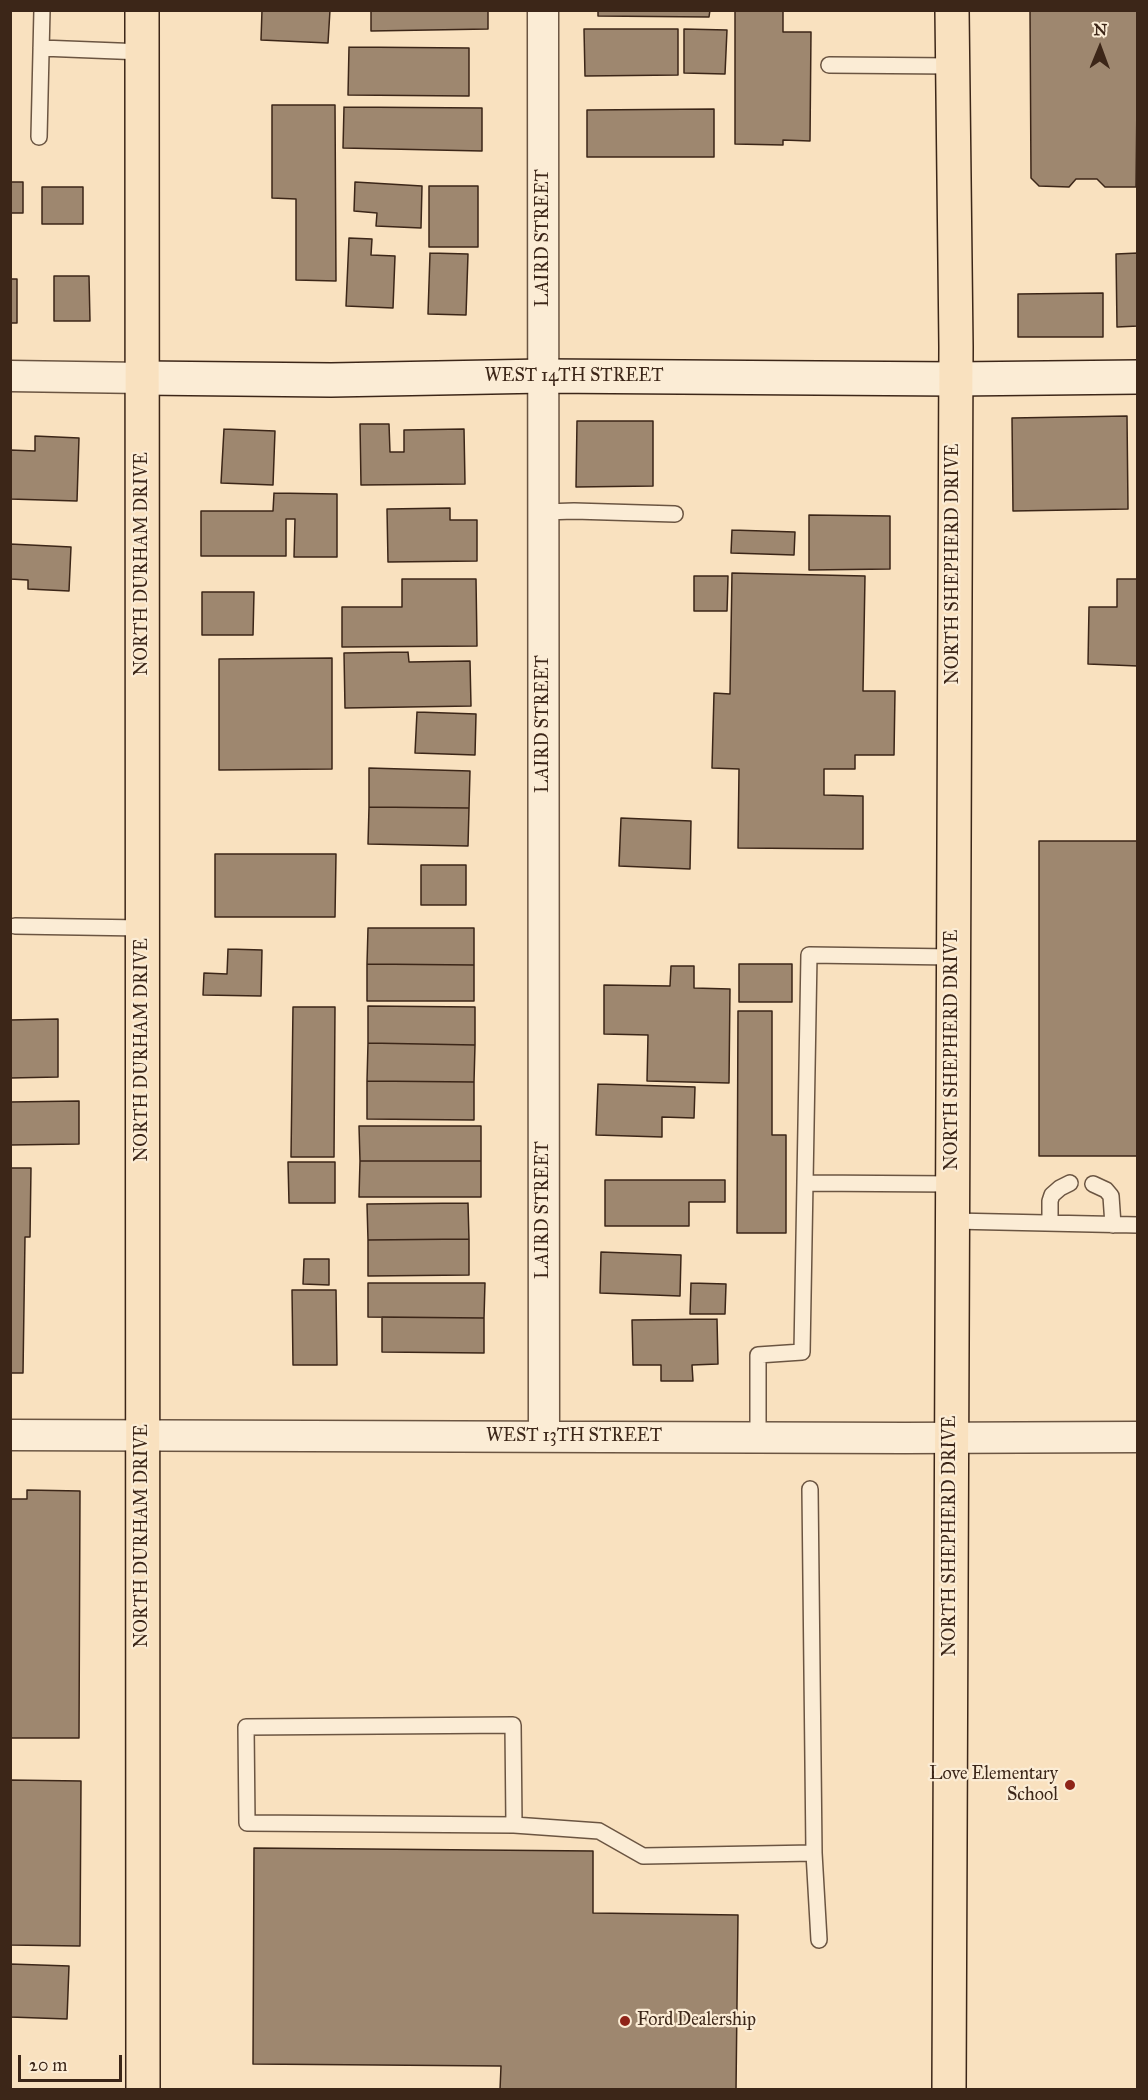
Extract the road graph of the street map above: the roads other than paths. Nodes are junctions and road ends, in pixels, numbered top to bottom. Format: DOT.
graph roads {
  1 [pos="42,10"];
  2 [pos="142,10"];
  3 [pos="543,10"];
  4 [pos="952,10"];
  5 [pos="41,48"];
  6 [pos="142,52"];
  7 [pos="829,65"];
  8 [pos="952,66"];
  9 [pos="39,137"];
  10 [pos="10,376"];
  11 [pos="544,376"];
  12 [pos="1137,377"];
  13 [pos="143,378"];
  14 [pos="955,379"];
  15 [pos="544,512"];
  16 [pos="675,514"];
  17 [pos="15,926"];
  18 [pos="142,928"];
  19 [pos="953,957"];
  20 [pos="805,1183"];
  21 [pos="953,1184"];
  22 [pos="1070,1184"];
  23 [pos="1093,1184"];
  24 [pos="953,1221"];
  25 [pos="1050,1223"];
  26 [pos="1113,1225"];
  27 [pos="1137,1225"];
  28 [pos="10,1435"];
  29 [pos="143,1436"];
  30 [pos="544,1437"];
  31 [pos="758,1437"];
  32 [pos="1137,1437"];
  33 [pos="952,1438"];
  34 [pos="810,1489"];
  35 [pos="514,1825"];
  36 [pos="814,1853"];
  37 [pos="819,1940"];
  38 [pos="143,2090"];
  39 [pos="949,2090"];
  1 -- 5 [label="lane"];
  2 -- 6 [label="main road, NORTH DURHAM DRIVE"];
  3 -- 11 [label="street, LAIRD STREET"];
  4 -- 8 [label="main road, NORTH SHEPHERD DRIVE"];
  5 -- 6 [label="lane"];
  5 -- 9 [label="lane"];
  6 -- 13 [label="main road, NORTH DURHAM DRIVE"];
  7 -- 8 [label="lane"];
  8 -- 14 [label="main road, NORTH SHEPHERD DRIVE"];
  10 -- 13 [label="street, WEST 14TH STREET"];
  11 -- 13 [label="street, WEST 14TH STREET"];
  11 -- 14 [label="street, WEST 14TH STREET"];
  11 -- 15 [label="street, LAIRD STREET"];
  12 -- 14 [label="street, WEST 14TH STREET"];
  13 -- 18 [label="main road, NORTH DURHAM DRIVE"];
  14 -- 19 [label="main road, NORTH SHEPHERD DRIVE"];
  15 -- 16 [label="lane"];
  15 -- 30 [label="street, LAIRD STREET"];
  17 -- 18 [label="lane"];
  18 -- 29 [label="main road, NORTH DURHAM DRIVE"];
  19 -- 20 [label="lane"];
  19 -- 21 [label="main road, NORTH SHEPHERD DRIVE"];
  20 -- 21 [label="lane"];
  20 -- 31 [label="lane"];
  21 -- 24 [label="main road, NORTH SHEPHERD DRIVE"];
  22 -- 25 [label="lane"];
  23 -- 26 [label="lane"];
  24 -- 25 [label="lane"];
  24 -- 33 [label="main road, NORTH SHEPHERD DRIVE"];
  25 -- 26 [label="lane"];
  26 -- 27 [label="lane"];
  28 -- 29 [label="street, WEST 13TH STREET"];
  29 -- 30 [label="street, WEST 13TH STREET"];
  29 -- 38 [label="main road, NORTH DURHAM DRIVE"];
  30 -- 31 [label="street, WEST 13TH STREET"];
  31 -- 33 [label="street, WEST 13TH STREET"];
  32 -- 33 [label="street, WEST 13TH STREET"];
  33 -- 39 [label="main road, NORTH SHEPHERD DRIVE"];
  34 -- 36 [label="lane"];
  35 -- 35 [label="lane"];
  35 -- 36 [label="lane"];
  36 -- 37 [label="lane"];
}
